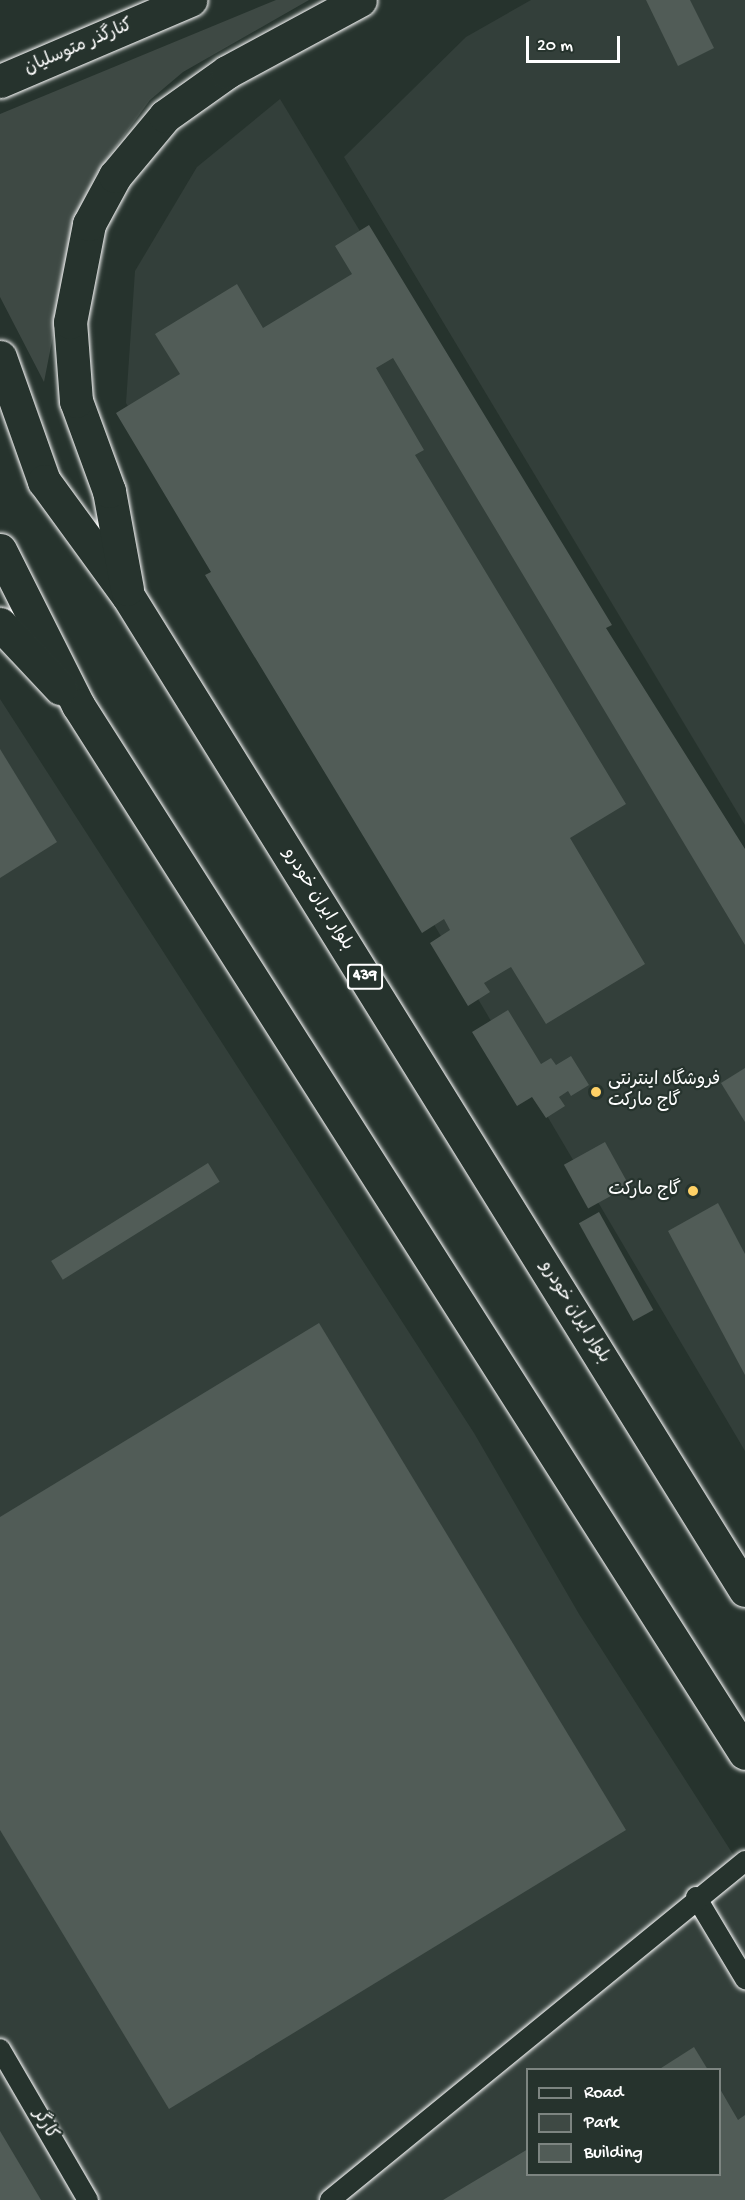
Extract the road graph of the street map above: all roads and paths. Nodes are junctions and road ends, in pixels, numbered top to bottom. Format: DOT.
graph roads {
  1 [pos="190,0"];
  2 [pos="360,0"];
  3 [pos="0,81"];
  4 [pos="0,357"];
  5 [pos="0,550"];
  6 [pos="128,596"];
  7 [pos="0,624"];
  8 [pos="78,705"];
  9 [pos="745,1590"];
  10 [pos="745,1753"];
  11 [pos="745,1861"];
  12 [pos="696,1897"];
  13 [pos="745,1979"];
  14 [pos="0,2049"];
  15 [pos="88,2200"];
  16 [pos="330,2200"];
  1 -- 3 [label="main road, کنارگذر متوسلیان"];
  2 -- 6 [label="main road"];
  4 -- 6 [label="main road, بلوار ایران خودرو / 439"];
  5 -- 8 [label="main road"];
  6 -- 9 [label="main road, بلوار ایران خودرو / 439"];
  7 -- 8 [label="main road"];
  8 -- 10 [label="main road"];
  11 -- 12 [label="lane"];
  12 -- 13 [label="lane"];
  12 -- 16 [label="lane"];
  14 -- 15 [label="lane, کارگر"];
}
